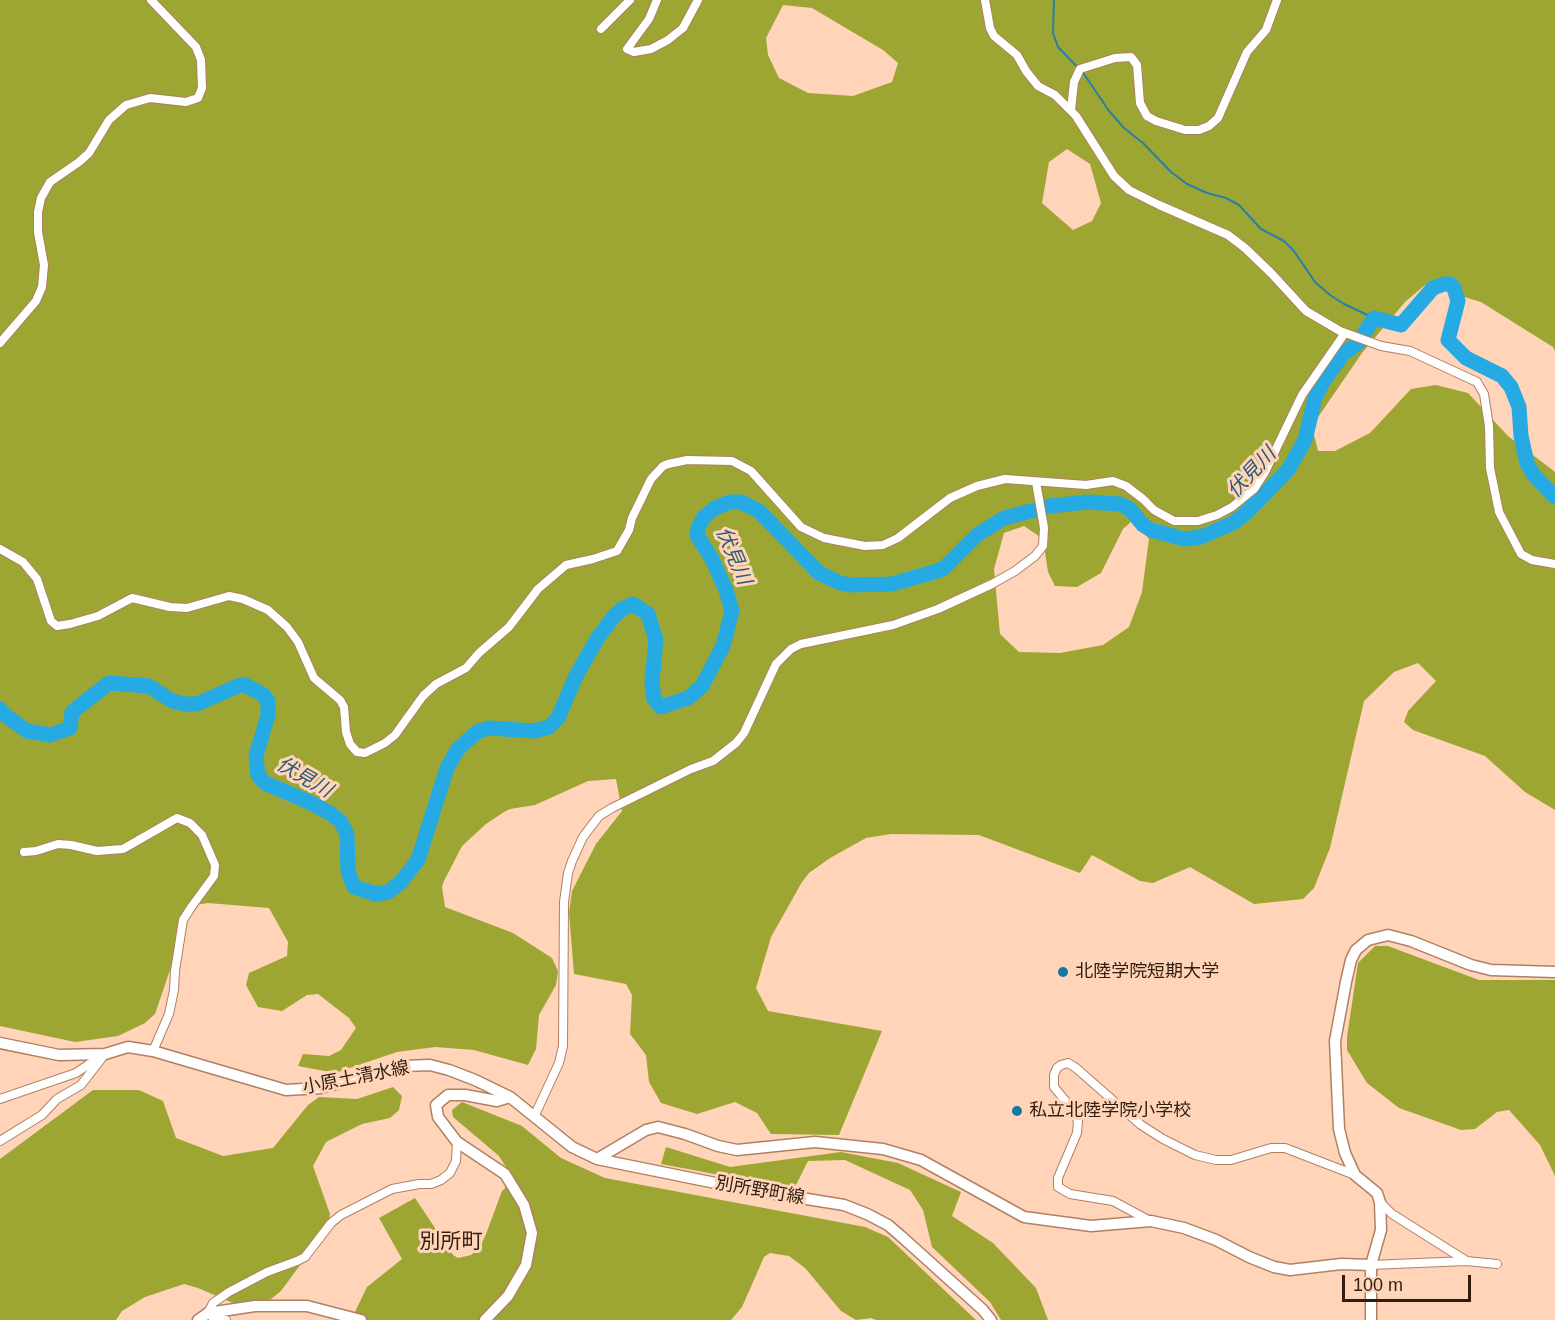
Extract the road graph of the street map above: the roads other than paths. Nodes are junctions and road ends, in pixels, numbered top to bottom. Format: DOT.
graph roads {
  1 [pos="151,0"];
  2 [pos="630,0"];
  3 [pos="657,0"];
  4 [pos="698,0"];
  5 [pos="985,0"];
  6 [pos="1277,0"];
  7 [pos="601,29"];
  8 [pos="1071,111"];
  9 [pos="1345,333"];
  10 [pos="0,343"];
  11 [pos="1036,482"];
  12 [pos="0,549"];
  13 [pos="1555,564"];
  14 [pos="24,852"];
  15 [pos="1555,972"];
  16 [pos="0,1043"];
  17 [pos="153,1051"];
  18 [pos="105,1054"];
  19 [pos="510,1097"];
  20 [pos="0,1099"];
  21 [pos="534,1117"];
  22 [pos="0,1141"];
  23 [pos="457,1142"];
  24 [pos="597,1159"];
  25 [pos="1355,1175"];
  26 [pos="1380,1202"];
  27 [pos="1151,1221"];
  28 [pos="1466,1261"];
  29 [pos="1497,1264"];
  30 [pos="1371,1265"];
  31 [pos="208,1314"];
  32 [pos="198,1320"];
  33 [pos="226,1320"];
  34 [pos="361,1320"];
  35 [pos="485,1320"];
  36 [pos="991,1320"];
  37 [pos="1371,1320"];
  1 -- 10 [label="street"];
  2 -- 7 [label="street"];
  3 -- 4 [label="street"];
  5 -- 8 [label="street"];
  6 -- 8 [label="street"];
  8 -- 9 [label="street"];
  9 -- 11 [label="street"];
  9 -- 13 [label="street"];
  11 -- 12 [label="street"];
  11 -- 21 [label="street"];
  14 -- 17 [label="street"];
  15 -- 25 [label="main road"];
  16 -- 18 [label="main road, 小原土清水線"];
  17 -- 18 [label="main road, 小原土清水線"];
  17 -- 19 [label="main road, 小原土清水線"];
  18 -- 20 [label="street"];
  18 -- 22 [label="street"];
  19 -- 21 [label="main road, 別所野町線"];
  19 -- 23 [label="main road"];
  21 -- 24 [label="main road, 別所野町線"];
  23 -- 31 [label="street"];
  23 -- 35 [label="main road"];
  24 -- 27 [label="main road"];
  24 -- 36 [label="main road, 別所野町線"];
  25 -- 26 [label="main road"];
  25 -- 27 [label="street"];
  26 -- 28 [label="street"];
  26 -- 30 [label="main road"];
  27 -- 30 [label="main road"];
  28 -- 29 [label="street"];
  28 -- 30 [label="street"];
  30 -- 37 [label="main road"];
  31 -- 32 [label="main road"];
  31 -- 33 [label="street"];
  31 -- 34 [label="main road"];
}
